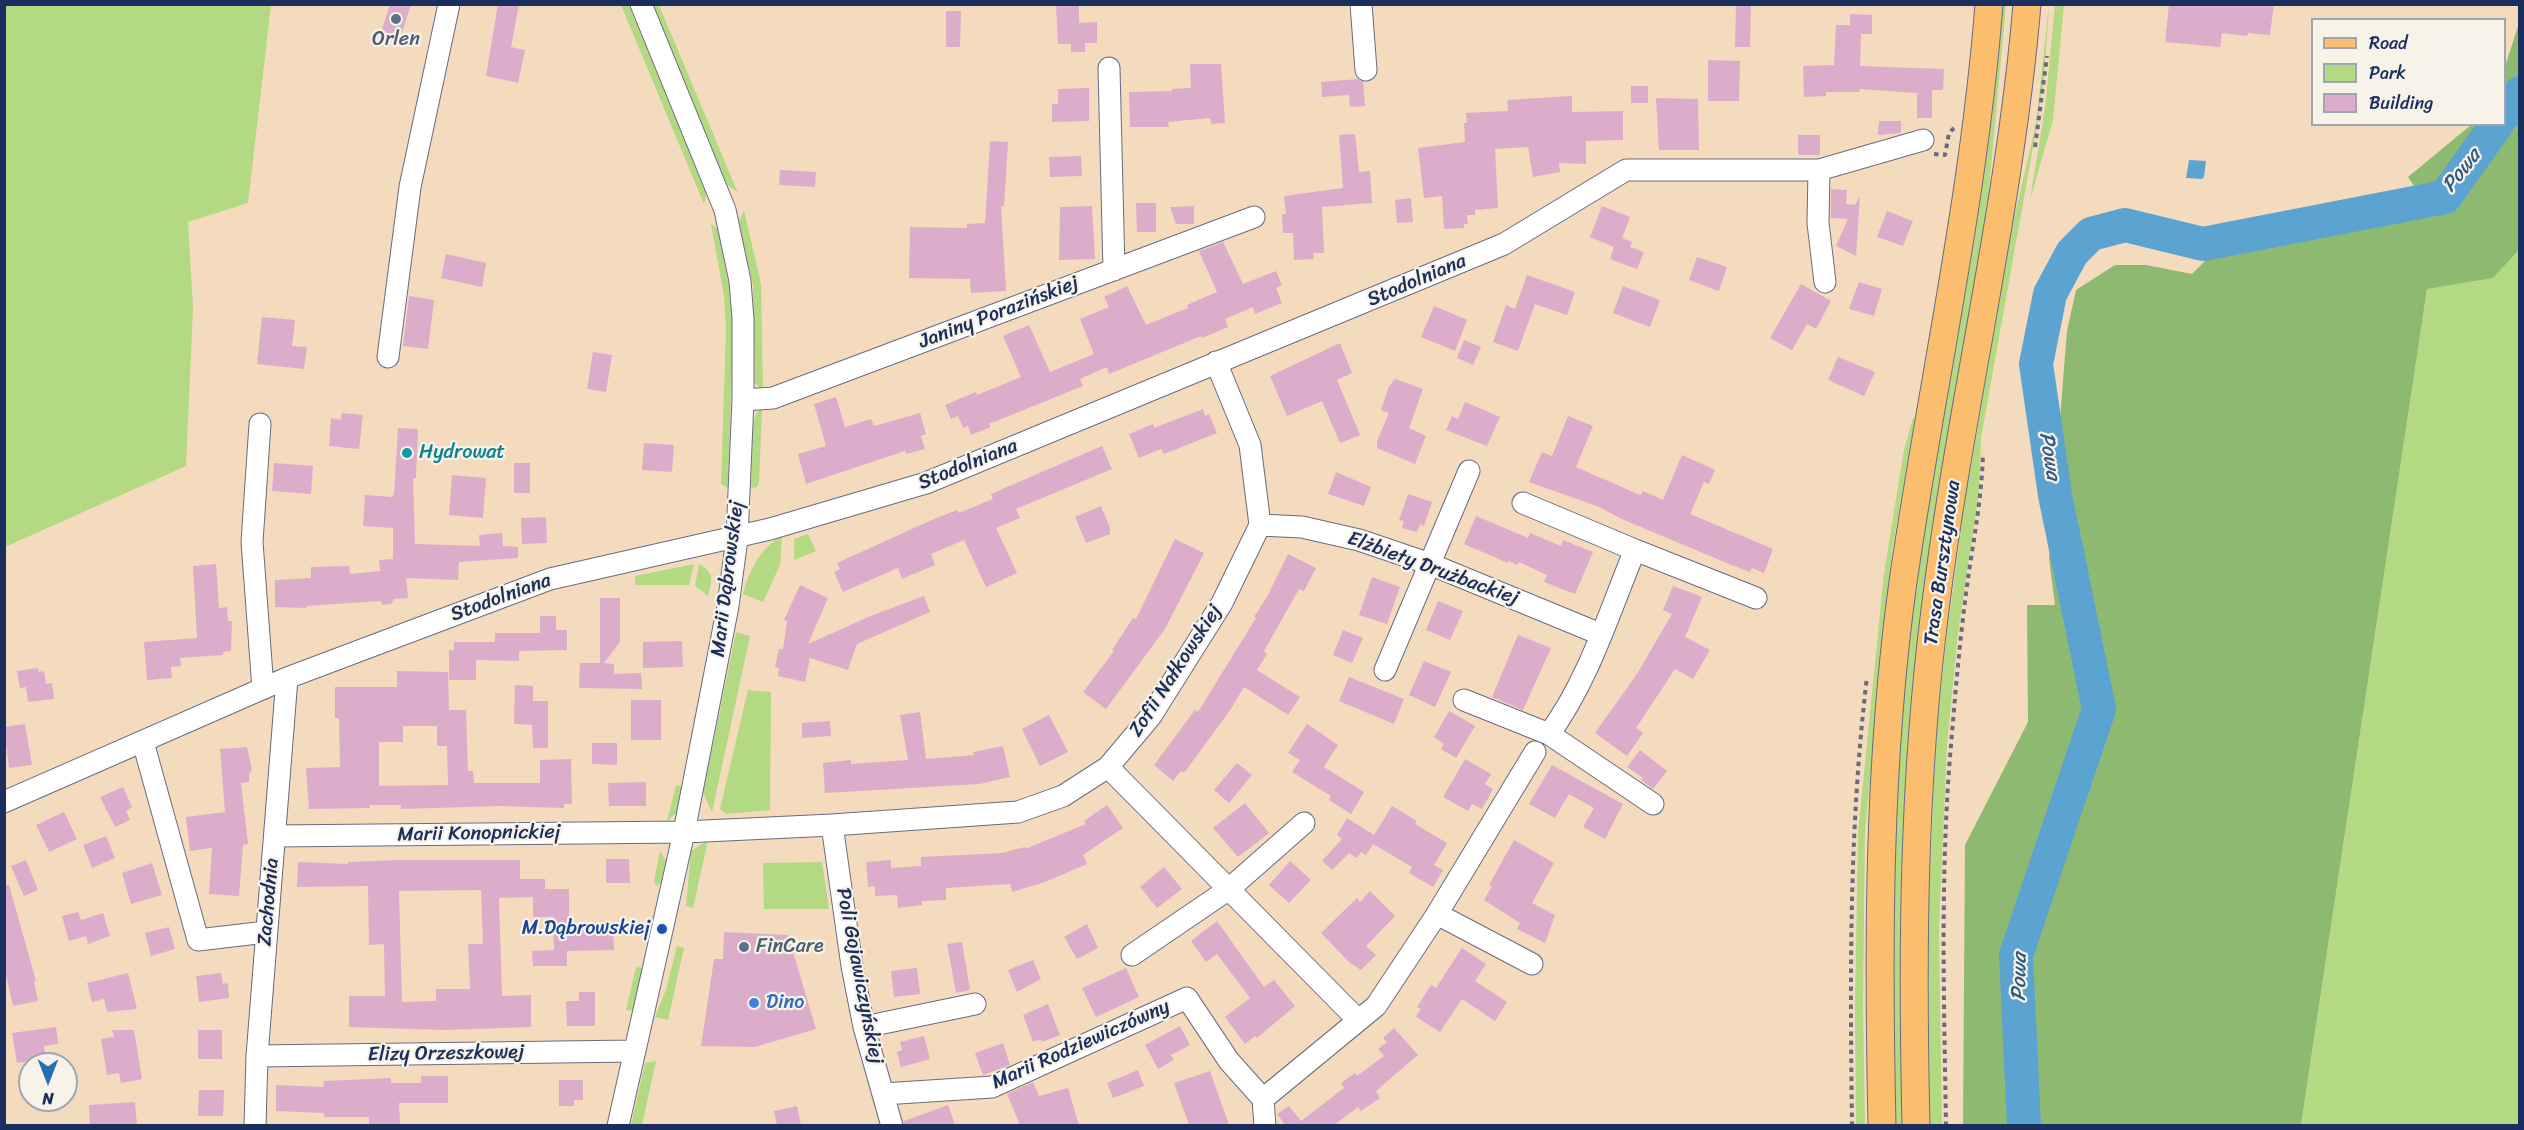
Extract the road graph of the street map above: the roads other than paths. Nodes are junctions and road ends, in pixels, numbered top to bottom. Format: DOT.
graph roads {
  1 [pos="449,4"];
  2 [pos="640,4"];
  3 [pos="1360,4"];
  4 [pos="1989,4"];
  5 [pos="2027,4"];
  6 [pos="1109,68"];
  7 [pos="1366,70"];
  8 [pos="1923,140"];
  9 [pos="1819,170"];
  10 [pos="1254,217"];
  11 [pos="1114,270"];
  12 [pos="1825,282"];
  13 [pos="388,357"];
  14 [pos="1216,362"];
  15 [pos="742,400"];
  16 [pos="260,424"];
  17 [pos="1469,471"];
  18 [pos="1523,503"];
  19 [pos="1260,525"];
  20 [pos="737,538"];
  21 [pos="1635,550"];
  22 [pos="1430,564"];
  23 [pos="1756,598"];
  24 [pos="1600,634"];
  25 [pos="1384,670"];
  26 [pos="287,678"];
  27 [pos="262,689"];
  28 [pos="1464,700"];
  29 [pos="1550,734"];
  30 [pos="143,742"];
  31 [pos="1535,753"];
  32 [pos="1108,767"];
  33 [pos="4,802"];
  34 [pos="1653,804"];
  35 [pos="1304,823"];
  36 [pos="832,825"];
  37 [pos="684,832"];
  38 [pos="275,836"];
  39 [pos="1229,889"];
  40 [pos="1437,914"];
  41 [pos="266,932"];
  42 [pos="1132,955"];
  43 [pos="1532,964"];
  44 [pos="975,1004"];
  45 [pos="1358,1020"];
  46 [pos="864,1027"];
  47 [pos="634,1051"];
  48 [pos="257,1056"];
  49 [pos="883,1094"];
  50 [pos="1263,1099"];
  51 [pos="255,1125"];
  52 [pos="618,1125"];
  53 [pos="892,1125"];
  54 [pos="1265,1125"];
  55 [pos="1882,1125"];
  56 [pos="1916,1125"];
  1 -- 13 [label="street"];
  2 -- 15 [label="street, Marii Dąbrowskiej"];
  3 -- 7 [label="street"];
  4 -- 55 [label="main road, Trasa Bursztynowa"];
  5 -- 56 [label="main road, Trasa Bursztynowa"];
  6 -- 11 [label="street"];
  8 -- 9 [label="street, Stodolniana"];
  9 -- 12 [label="street"];
  9 -- 14 [label="street, Stodolniana"];
  10 -- 11 [label="street, Janiny Porazińskiej"];
  11 -- 15 [label="street, Janiny Porazińskiej"];
  14 -- 19 [label="street"];
  14 -- 20 [label="street, Stodolniana"];
  15 -- 20 [label="street, Marii Dąbrowskiej"];
  16 -- 27 [label="street"];
  17 -- 22 [label="street"];
  18 -- 21 [label="street"];
  19 -- 22 [label="street, Elżbiety Drużbackiej"];
  19 -- 32 [label="street, Zofii Nałkowskiej"];
  20 -- 26 [label="street, Stodolniana"];
  20 -- 37 [label="street, Marii Dąbrowskiej"];
  21 -- 23 [label="street"];
  21 -- 24 [label="street"];
  22 -- 24 [label="street, Elżbiety Drużbackiej"];
  22 -- 25 [label="street"];
  24 -- 29 [label="street"];
  26 -- 27 [label="street, Stodolniana"];
  26 -- 38 [label="street, Zachodnia"];
  27 -- 30 [label="street, Stodolniana"];
  28 -- 29 [label="street"];
  29 -- 34 [label="street"];
  30 -- 33 [label="street, Stodolniana"];
  30 -- 41 [label="street"];
  31 -- 40 [label="street"];
  32 -- 36 [label="street, Zofii Nałkowskiej"];
  32 -- 39 [label="street"];
  35 -- 39 [label="street"];
  36 -- 37 [label="street, Zofii Nałkowskiej"];
  36 -- 46 [label="street, Poli Gojawiczyńskiej"];
  37 -- 38 [label="street, Marii Konopnickiej"];
  37 -- 47 [label="street, Marii Dąbrowskiej"];
  38 -- 41 [label="street, Zachodnia"];
  39 -- 42 [label="street"];
  39 -- 45 [label="street"];
  40 -- 43 [label="street"];
  40 -- 45 [label="street"];
  41 -- 48 [label="street, Zachodnia"];
  44 -- 46 [label="street"];
  45 -- 50 [label="street"];
  46 -- 49 [label="street, Poli Gojawiczyńskiej"];
  47 -- 48 [label="street, Elizy Orzeszkowej"];
  47 -- 52 [label="street, Marii Dąbrowskiej"];
  48 -- 51 [label="street, Zachodnia"];
  49 -- 50 [label="street, Marii Rodziewiczówny"];
  49 -- 53 [label="street, Poli Gojawiczyńskiej"];
  50 -- 54 [label="street"];
}
